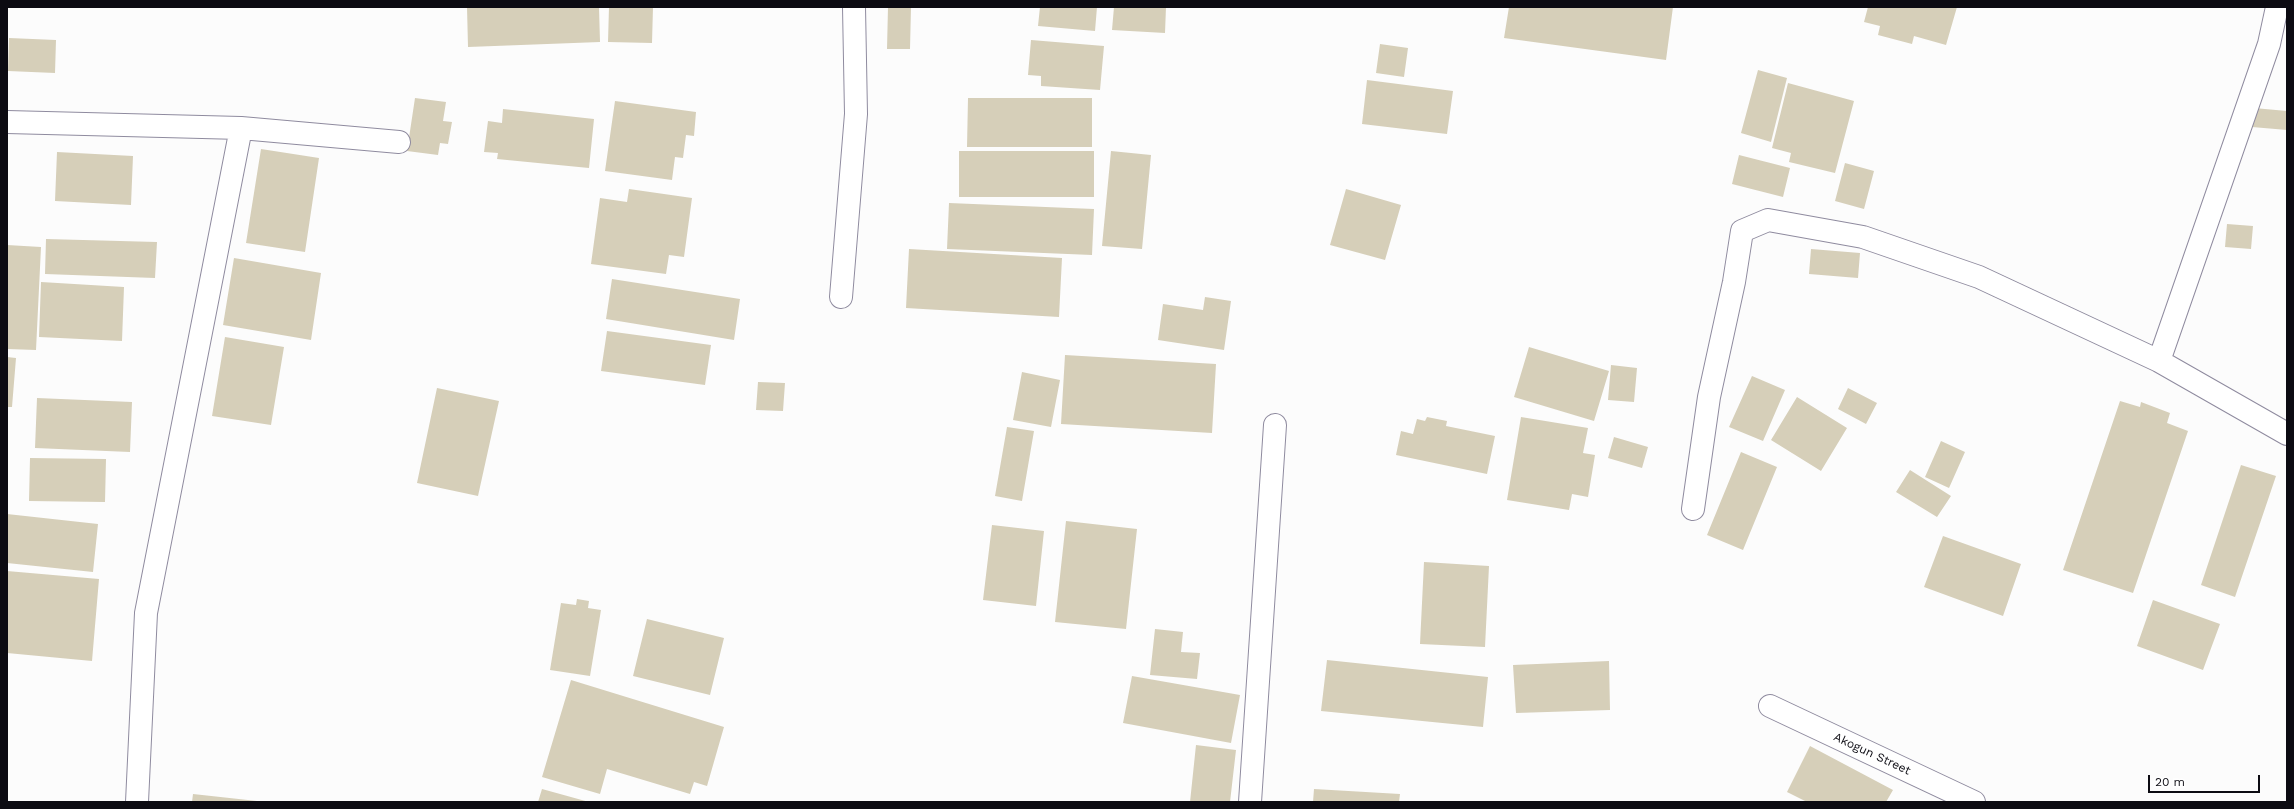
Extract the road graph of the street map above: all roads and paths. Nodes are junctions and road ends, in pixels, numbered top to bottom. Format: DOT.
graph roads {
  1 [pos="854,7"];
  2 [pos="2277,7"];
  3 [pos="7,122"];
  4 [pos="241,128"];
  5 [pos="399,142"];
  6 [pos="841,297"];
  7 [pos="2159,361"];
  8 [pos="1275,425"];
  9 [pos="2287,434"];
  10 [pos="1693,509"];
  11 [pos="1770,706"];
  12 [pos="137,802"];
  13 [pos="1250,802"];
  14 [pos="1974,802"];
  1 -- 6 [label="street"];
  2 -- 7 [label="street"];
  3 -- 4 [label="street"];
  4 -- 5 [label="street"];
  4 -- 12 [label="street"];
  7 -- 9 [label="street"];
  7 -- 10 [label="street"];
  8 -- 13 [label="street"];
  11 -- 14 [label="street, Akogun Street"];
}
